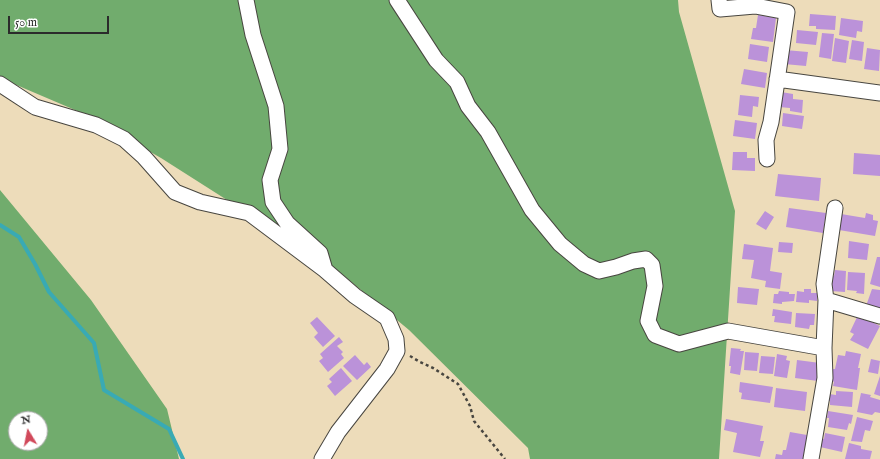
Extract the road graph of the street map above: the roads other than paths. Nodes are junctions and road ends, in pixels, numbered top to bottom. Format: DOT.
graph roads {
  1 [pos="246,0"];
  2 [pos="397,0"];
  3 [pos="719,0"];
  4 [pos="777,79"];
  5 [pos="0,84"];
  6 [pos="880,93"];
  7 [pos="767,159"];
  8 [pos="835,208"];
  9 [pos="325,270"];
  10 [pos="826,300"];
  11 [pos="880,316"];
  12 [pos="824,348"];
  13 [pos="322,459"];
  14 [pos="811,459"];
  1 -- 9 [label="street"];
  2 -- 12 [label="street"];
  3 -- 4 [label="street"];
  4 -- 6 [label="street"];
  4 -- 7 [label="street"];
  5 -- 9 [label="street"];
  8 -- 10 [label="street"];
  9 -- 13 [label="street"];
  10 -- 11 [label="street"];
  10 -- 12 [label="street"];
  12 -- 14 [label="street"];
}
